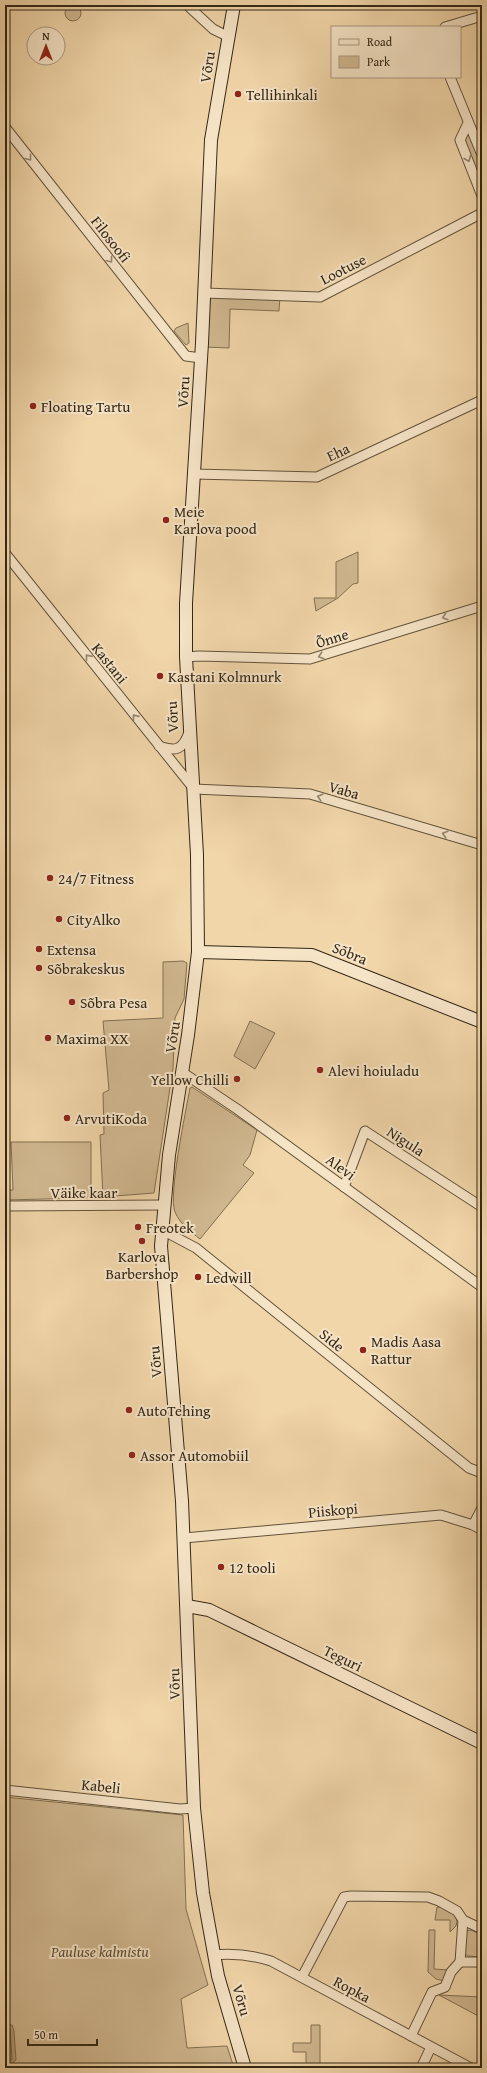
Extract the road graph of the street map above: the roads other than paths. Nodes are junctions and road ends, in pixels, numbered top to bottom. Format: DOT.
graph roads {
  1 [pos="187,5"];
  2 [pos="234,5"];
  3 [pos="482,16"];
  4 [pos="448,26"];
  5 [pos="227,36"];
  6 [pos="450,78"];
  7 [pos="468,123"];
  8 [pos="5,127"];
  9 [pos="482,155"];
  10 [pos="482,196"];
  11 [pos="482,213"];
  12 [pos="204,293"];
  13 [pos="201,358"];
  14 [pos="482,400"];
  15 [pos="194,474"];
  16 [pos="5,553"];
  17 [pos="482,606"];
  18 [pos="186,657"];
  19 [pos="189,730"];
  20 [pos="159,746"];
  21 [pos="194,789"];
  22 [pos="482,845"];
  23 [pos="198,952"];
  24 [pos="482,1022"];
  25 [pos="182,1072"];
  26 [pos="344,1187"];
  27 [pos="163,1205"];
  28 [pos="5,1206"];
  29 [pos="482,1206"];
  30 [pos="162,1230"];
  31 [pos="482,1287"];
  32 [pos="482,1473"];
  33 [pos="482,1508"];
  34 [pos="473,1525"];
  35 [pos="482,1530"];
  36 [pos="184,1538"];
  37 [pos="187,1606"];
  38 [pos="482,1743"];
  39 [pos="5,1790"];
  40 [pos="194,1808"];
  41 [pos="463,1920"];
  42 [pos="482,1929"];
  43 [pos="214,1955"];
  44 [pos="460,1962"];
  45 [pos="482,1962"];
  46 [pos="302,1978"];
  47 [pos="411,2036"];
  48 [pos="432,2047"];
  49 [pos="245,2068"];
  50 [pos="421,2068"];
  51 [pos="471,2068"];
  1 -- 5 [label="street"];
  2 -- 5 [label="main road, Võru"];
  3 -- 4 [label="street"];
  5 -- 12 [label="main road, Võru"];
  6 -- 7 [label="street"];
  7 -- 9 [label="street"];
  7 -- 10 [label="street, one-way"];
  8 -- 13 [label="street, Filosoofi, one-way"];
  11 -- 12 [label="street, Lootuse"];
  12 -- 13 [label="main road, Võru"];
  13 -- 15 [label="main road, Võru"];
  14 -- 15 [label="street, Eha"];
  15 -- 18 [label="main road, Võru"];
  20 -- 16 [label="street, Kastani, one-way"];
  17 -- 18 [label="street, Õnne, one-way"];
  18 -- 19 [label="main road, Võru"];
  19 -- 20 [label="street"];
  19 -- 21 [label="main road, Võru"];
  20 -- 21 [label="street, Kastani"];
  22 -- 21 [label="street, Vaba, one-way"];
  21 -- 23 [label="main road, Võru"];
  23 -- 24 [label="main road, Sõbra"];
  23 -- 25 [label="main road, Võru"];
  25 -- 26 [label="street, Alevi"];
  25 -- 27 [label="main road, Võru"];
  26 -- 29 [label="street, Nigula"];
  26 -- 31 [label="street, Alevi"];
  27 -- 28 [label="street, Väike kaar"];
  27 -- 30 [label="main road, Võru"];
  30 -- 32 [label="street, Side"];
  30 -- 36 [label="main road, Võru"];
  33 -- 34 [label="street"];
  34 -- 35 [label="street, Piiskopi"];
  34 -- 36 [label="street, Piiskopi"];
  36 -- 37 [label="main road, Võru"];
  37 -- 38 [label="main road, Teguri"];
  37 -- 40 [label="main road, Võru"];
  39 -- 40 [label="street, Kabeli"];
  40 -- 43 [label="main road, Võru"];
  41 -- 42 [label="street"];
  41 -- 44 [label="street"];
  41 -- 46 [label="street"];
  43 -- 46 [label="street, Ropka"];
  43 -- 49 [label="main road, Võru"];
  44 -- 45 [label="street"];
  44 -- 47 [label="street"];
  46 -- 47 [label="street, Ropka"];
  47 -- 48 [label="street, Ropka"];
  48 -- 50 [label="street"];
  48 -- 51 [label="street, Ropka"];
}
